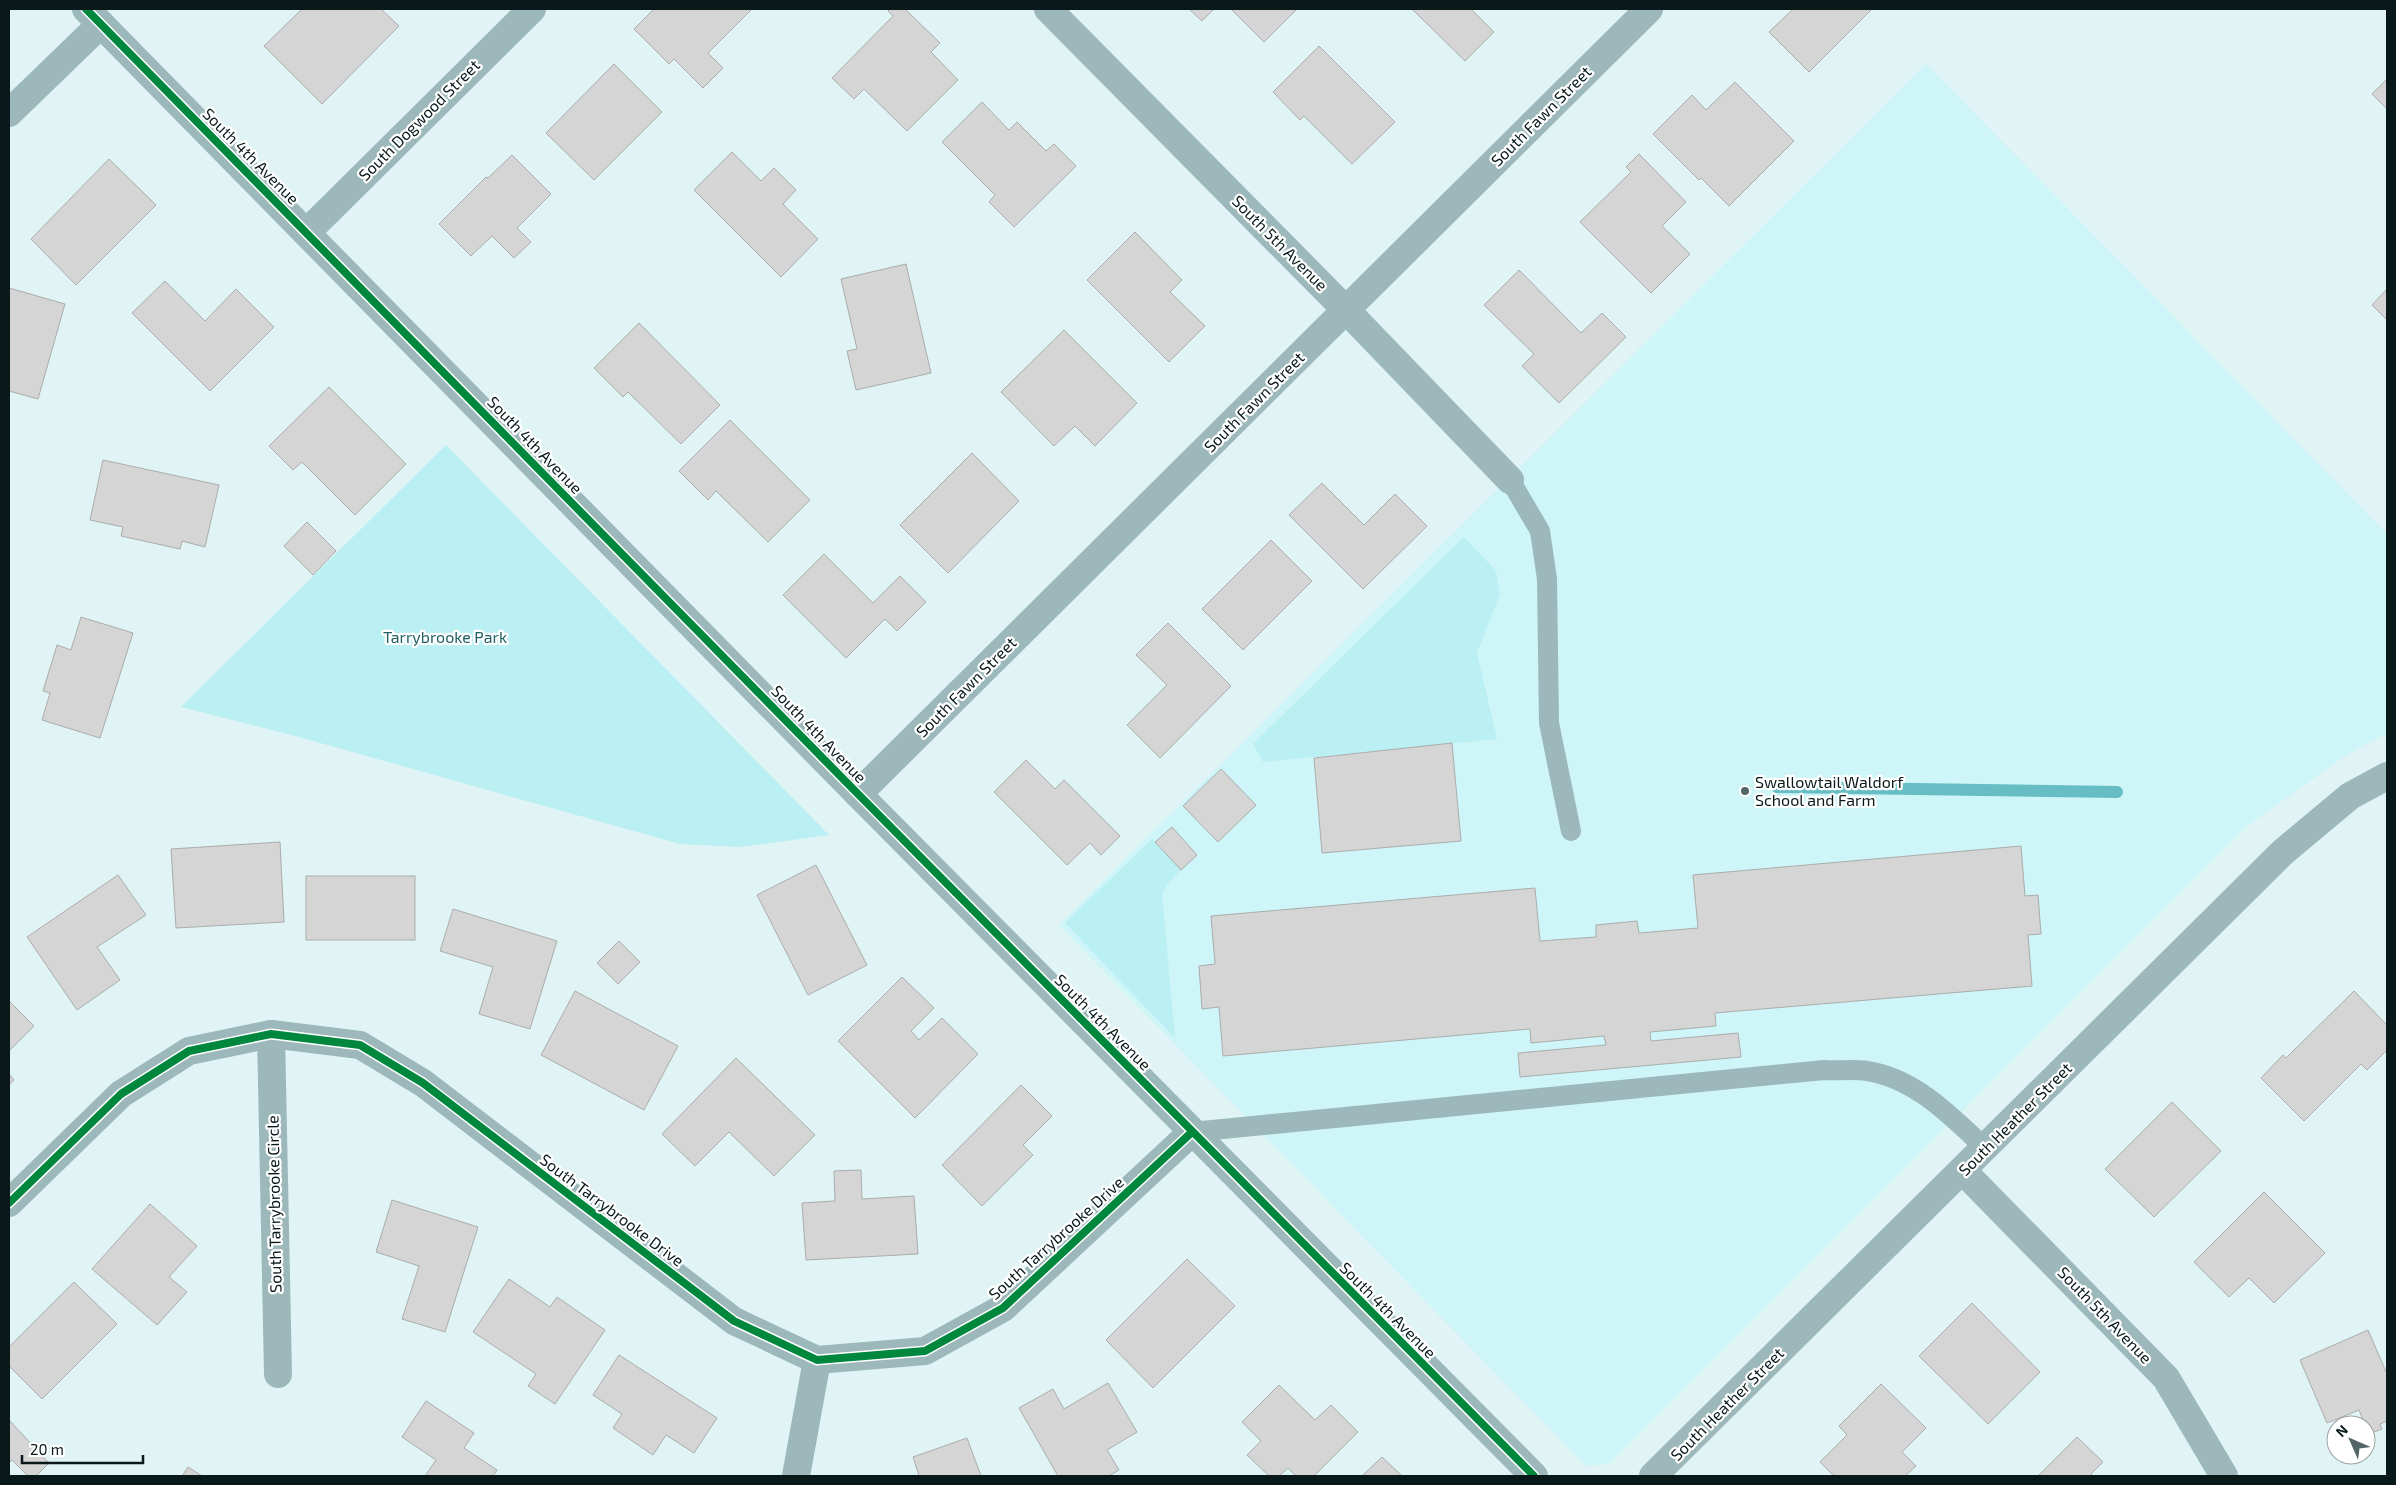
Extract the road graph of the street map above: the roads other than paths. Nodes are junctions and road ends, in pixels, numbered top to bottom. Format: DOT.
graph roads {
  1 [pos="532,9"];
  2 [pos="1048,9"];
  3 [pos="1649,9"];
  4 [pos="94,17"];
  5 [pos="9,113"];
  6 [pos="307,232"];
  7 [pos="1346,310"];
  8 [pos="1510,480"];
  9 [pos="2387,776"];
  10 [pos="858,794"];
  11 [pos="1571,831"];
  12 [pos="271,1034"];
  13 [pos="1192,1132"];
  14 [pos="1985,1148"];
  15 [pos="1963,1170"];
  16 [pos="9,1203"];
  17 [pos="817,1360"];
  18 [pos="278,1374"];
  19 [pos="796,1476"];
  20 [pos="1534,1476"];
  21 [pos="1653,1476"];
  22 [pos="2224,1476"];
  1 -- 6 [label="street, South Dogwood Street"];
  2 -- 7 [label="street, South 5th Avenue"];
  3 -- 7 [label="street, South Fawn Street"];
  4 -- 5 [label="street"];
  4 -- 6 [label="street, South 4th Avenue"];
  6 -- 10 [label="street, South 4th Avenue"];
  7 -- 8 [label="street, South 5th Avenue"];
  7 -- 10 [label="street, South Fawn Street"];
  8 -- 11 [label="lane"];
  9 -- 14 [label="street, South Heather Street"];
  10 -- 13 [label="street, South 4th Avenue"];
  12 -- 16 [label="street, South Tarrybrooke Drive"];
  12 -- 17 [label="street, South Tarrybrooke Drive"];
  12 -- 18 [label="street, South Tarrybrooke Circle"];
  13 -- 14 [label="lane"];
  13 -- 17 [label="street, South Tarrybrooke Drive"];
  13 -- 20 [label="street, South 4th Avenue"];
  14 -- 15 [label="street, South Heather Street"];
  15 -- 21 [label="street, South Heather Street"];
  15 -- 22 [label="street, South 5th Avenue"];
  17 -- 19 [label="street"];
}
